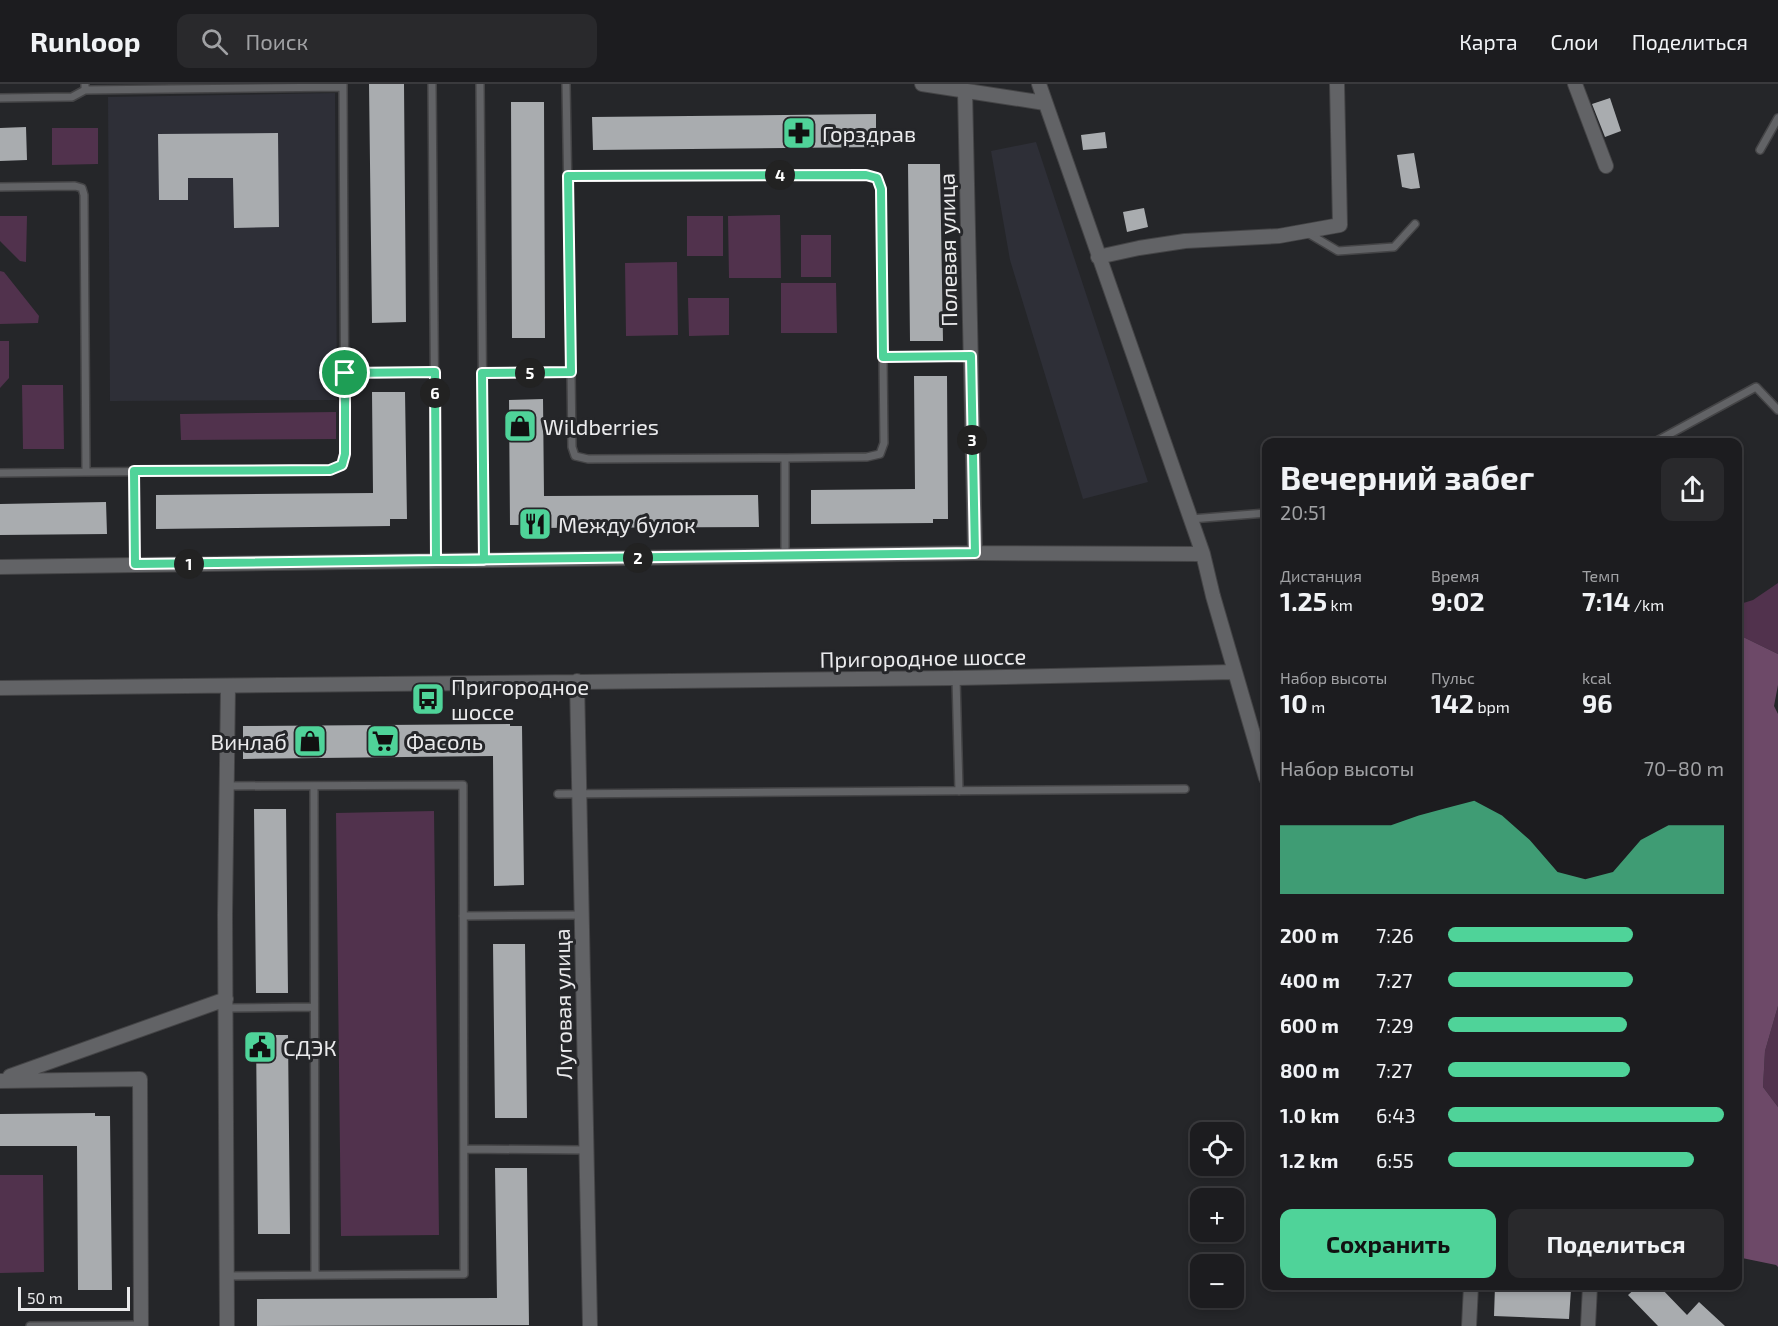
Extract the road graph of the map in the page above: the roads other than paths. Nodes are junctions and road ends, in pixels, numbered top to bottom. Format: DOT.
graph roads {
  1 [pos="432,84"];
  2 [pos="480,84"];
  3 [pos="566,84"];
  4 [pos="922,84"];
  5 [pos="1039,84"];
  6 [pos="1337,84"];
  7 [pos="1575,84"];
  8 [pos="343,85"];
  9 [pos="85,87"];
  10 [pos="965,91"];
  11 [pos="0,98"];
  12 [pos="1045,103"];
  13 [pos="1778,118"];
  14 [pos="1760,150"];
  15 [pos="1606,166"];
  16 [pos="568,176"];
  17 [pos="0,187"];
  18 [pos="1415,224"];
  19 [pos="1304,231"];
  20 [pos="1098,257"];
  21 [pos="971,356"];
  22 [pos="883,357"];
  23 [pos="435,372"];
  24 [pos="571,372"];
  25 [pos="345,373"];
  26 [pos="482,373"];
  27 [pos="1778,410"];
  28 [pos="1662,438"];
  29 [pos="785,458"];
  30 [pos="134,471"];
  31 [pos="86,472"];
  32 [pos="0,473"];
  33 [pos="1262,513"];
  34 [pos="1191,519"];
  35 [pos="975,553"];
  36 [pos="1203,554"];
  37 [pos="785,556"];
  38 [pos="436,560"];
  39 [pos="484,560"];
  40 [pos="135,564"];
  41 [pos="0,567"];
  42 [pos="1234,672"];
  43 [pos="956,678"];
  44 [pos="577,681"];
  45 [pos="228,687"];
  46 [pos="0,688"];
  47 [pos="1262,765"];
  48 [pos="226,786"];
  49 [pos="314,786"];
  50 [pos="1185,789"];
  51 [pos="958,790"];
  52 [pos="579,793"];
  53 [pos="558,794"];
  54 [pos="582,915"];
  55 [pos="464,916"];
  56 [pos="226,1004"];
  57 [pos="314,1007"];
  58 [pos="0,1080"];
  59 [pos="464,1149"];
  60 [pos="586,1150"];
  61 [pos="315,1275"];
  62 [pos="227,1276"];
  63 [pos="1471,1290"];
  64 [pos="1590,1290"];
  65 [pos="30,1326"];
  66 [pos="141,1326"];
  67 [pos="227,1326"];
  68 [pos="590,1326"];
  69 [pos="1469,1326"];
  70 [pos="1588,1326"];
  1 -- 23 [label="lane"];
  2 -- 26 [label="lane"];
  3 -- 16 [label="lane"];
  4 -- 10 [label="street"];
  5 -- 12 [label="street"];
  6 -- 19 [label="street"];
  7 -- 15 [label="street"];
  8 -- 9 [label="lane"];
  8 -- 25 [label="lane"];
  9 -- 11 [label="lane"];
  10 -- 12 [label="street"];
  10 -- 21 [label="street, Полевая улица"];
  12 -- 20 [label="street"];
  13 -- 14 [label="lane"];
  16 -- 22 [label="lane"];
  16 -- 24 [label="lane"];
  17 -- 31 [label="lane"];
  18 -- 19 [label="lane"];
  19 -- 20 [label="street"];
  20 -- 34 [label="street"];
  21 -- 22 [label="lane"];
  21 -- 35 [label="street, Полевая улица"];
  22 -- 29 [label="lane"];
  23 -- 25 [label="lane"];
  23 -- 38 [label="lane"];
  24 -- 26 [label="lane"];
  24 -- 29 [label="lane"];
  25 -- 30 [label="lane"];
  26 -- 39 [label="lane"];
  27 -- 28 [label="lane"];
  29 -- 37 [label="lane"];
  30 -- 31 [label="lane"];
  30 -- 40 [label="lane"];
  31 -- 32 [label="lane"];
  33 -- 34 [label="lane"];
  34 -- 36 [label="street"];
  35 -- 36 [label="street"];
  35 -- 37 [label="street"];
  36 -- 42 [label="street"];
  37 -- 39 [label="street"];
  38 -- 39 [label="street"];
  38 -- 40 [label="street"];
  40 -- 41 [label="street"];
  42 -- 43 [label="street, Пригородное шоссе"];
  42 -- 47 [label="street"];
  43 -- 44 [label="street, Пригородное шоссе"];
  43 -- 51 [label="lane"];
  44 -- 45 [label="street, Пригородное шоссе"];
  44 -- 52 [label="street, Луговая улица"];
  45 -- 46 [label="street, Пригородное шоссе"];
  45 -- 48 [label="street"];
  48 -- 49 [label="lane"];
  48 -- 56 [label="street"];
  49 -- 55 [label="lane"];
  49 -- 57 [label="lane"];
  50 -- 51 [label="lane"];
  51 -- 52 [label="lane"];
  52 -- 53 [label="lane"];
  52 -- 54 [label="street, Луговая улица"];
  54 -- 55 [label="lane"];
  54 -- 60 [label="street, Луговая улица"];
  55 -- 59 [label="lane"];
  56 -- 57 [label="lane"];
  56 -- 58 [label="street"];
  56 -- 62 [label="street"];
  57 -- 61 [label="lane"];
  58 -- 66 [label="street"];
  59 -- 60 [label="lane"];
  59 -- 61 [label="lane"];
  60 -- 68 [label="street, Луговая улица"];
  61 -- 62 [label="lane"];
  62 -- 67 [label="street"];
  63 -- 69 [label="street"];
  64 -- 70 [label="street"];
  65 -- 66 [label="lane"];
}
